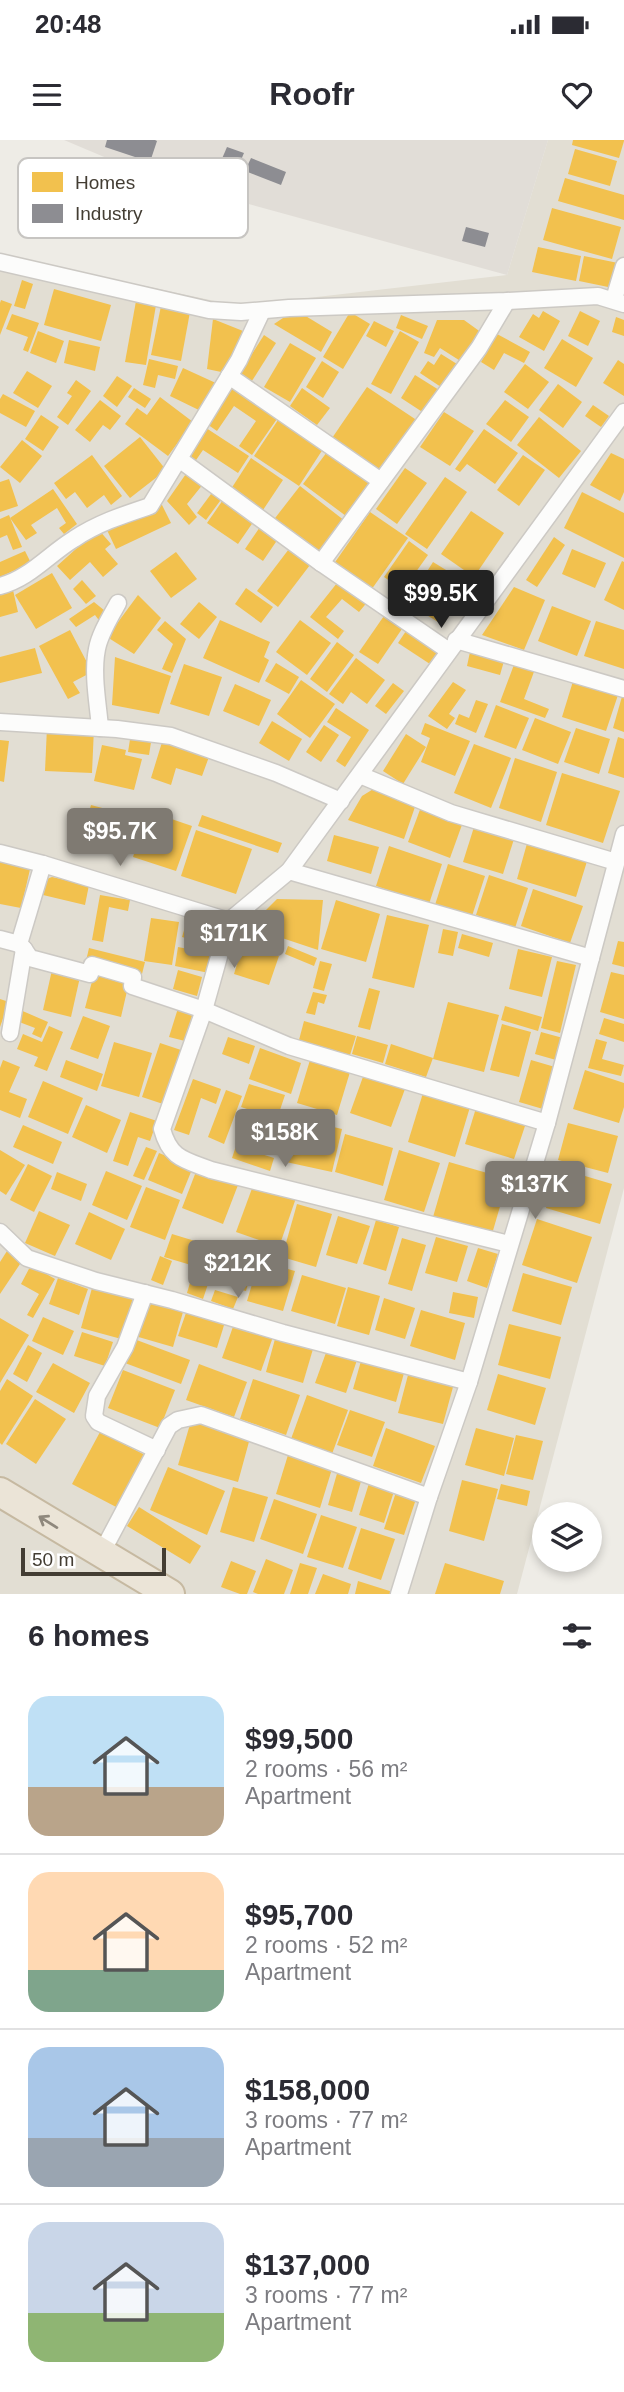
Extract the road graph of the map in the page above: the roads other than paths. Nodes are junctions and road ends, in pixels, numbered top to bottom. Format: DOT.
graph roads {
  1 [pos="0,262"];
  2 [pos="624,266"];
  3 [pos="507,302"];
  4 [pos="619,302"];
  5 [pos="262,311"];
  6 [pos="229,376"];
  7 [pos="624,412"];
  8 [pos="179,459"];
  9 [pos="381,481"];
  10 [pos="321,563"];
  11 [pos="0,586"];
  12 [pos="118,603"];
  13 [pos="453,645"];
  14 [pos="624,689"];
  15 [pos="0,722"];
  16 [pos="100,728"];
  17 [pos="360,775"];
  18 [pos="341,801"];
  19 [pos="624,834"];
  20 [pos="0,853"];
  21 [pos="616,862"];
  22 [pos="43,864"];
  23 [pos="289,871"];
  24 [pos="229,921"];
  25 [pos="0,939"];
  26 [pos="21,946"];
  27 [pos="591,958"];
  28 [pos="204,1010"];
  29 [pos="10,1033"];
  30 [pos="547,1123"];
  31 [pos="0,1232"];
  32 [pos="509,1244"];
  33 [pos="145,1293"];
  34 [pos="469,1382"];
  35 [pos="157,1450"];
  36 [pos="0,1492"];
  37 [pos="429,1497"];
  38 [pos="102,1554"];
  39 [pos="170,1594"];
  40 [pos="399,1594"];
  1 -- 5 [label="street"];
  2 -- 4 [label="street"];
  3 -- 4 [label="street"];
  3 -- 5 [label="street"];
  3 -- 9 [label="street"];
  5 -- 6 [label="street"];
  6 -- 8 [label="street"];
  6 -- 9 [label="street"];
  7 -- 13 [label="street"];
  8 -- 10 [label="street"];
  8 -- 11 [label="street"];
  9 -- 10 [label="street"];
  10 -- 13 [label="street"];
  12 -- 16 [label="street"];
  13 -- 14 [label="street"];
  13 -- 17 [label="street"];
  15 -- 16 [label="street"];
  16 -- 18 [label="street"];
  17 -- 18 [label="street"];
  17 -- 21 [label="street"];
  18 -- 23 [label="street"];
  19 -- 21 [label="street"];
  20 -- 22 [label="street"];
  21 -- 27 [label="street"];
  22 -- 24 [label="street"];
  22 -- 26 [label="street"];
  23 -- 24 [label="street"];
  23 -- 27 [label="street"];
  24 -- 28 [label="street"];
  25 -- 26 [label="street"];
  26 -- 28 [label="street"];
  26 -- 29 [label="street"];
  27 -- 30 [label="street"];
  28 -- 30 [label="street"];
  28 -- 32 [label="street"];
  30 -- 32 [label="street"];
  31 -- 33 [label="street"];
  32 -- 34 [label="street"];
  33 -- 34 [label="street"];
  33 -- 35 [label="street"];
  34 -- 37 [label="street"];
  35 -- 37 [label="street"];
  35 -- 38 [label="street"];
  38 -- 36 [label="highway, one-way"];
  37 -- 40 [label="street"];
  38 -- 39 [label="highway"];
}
